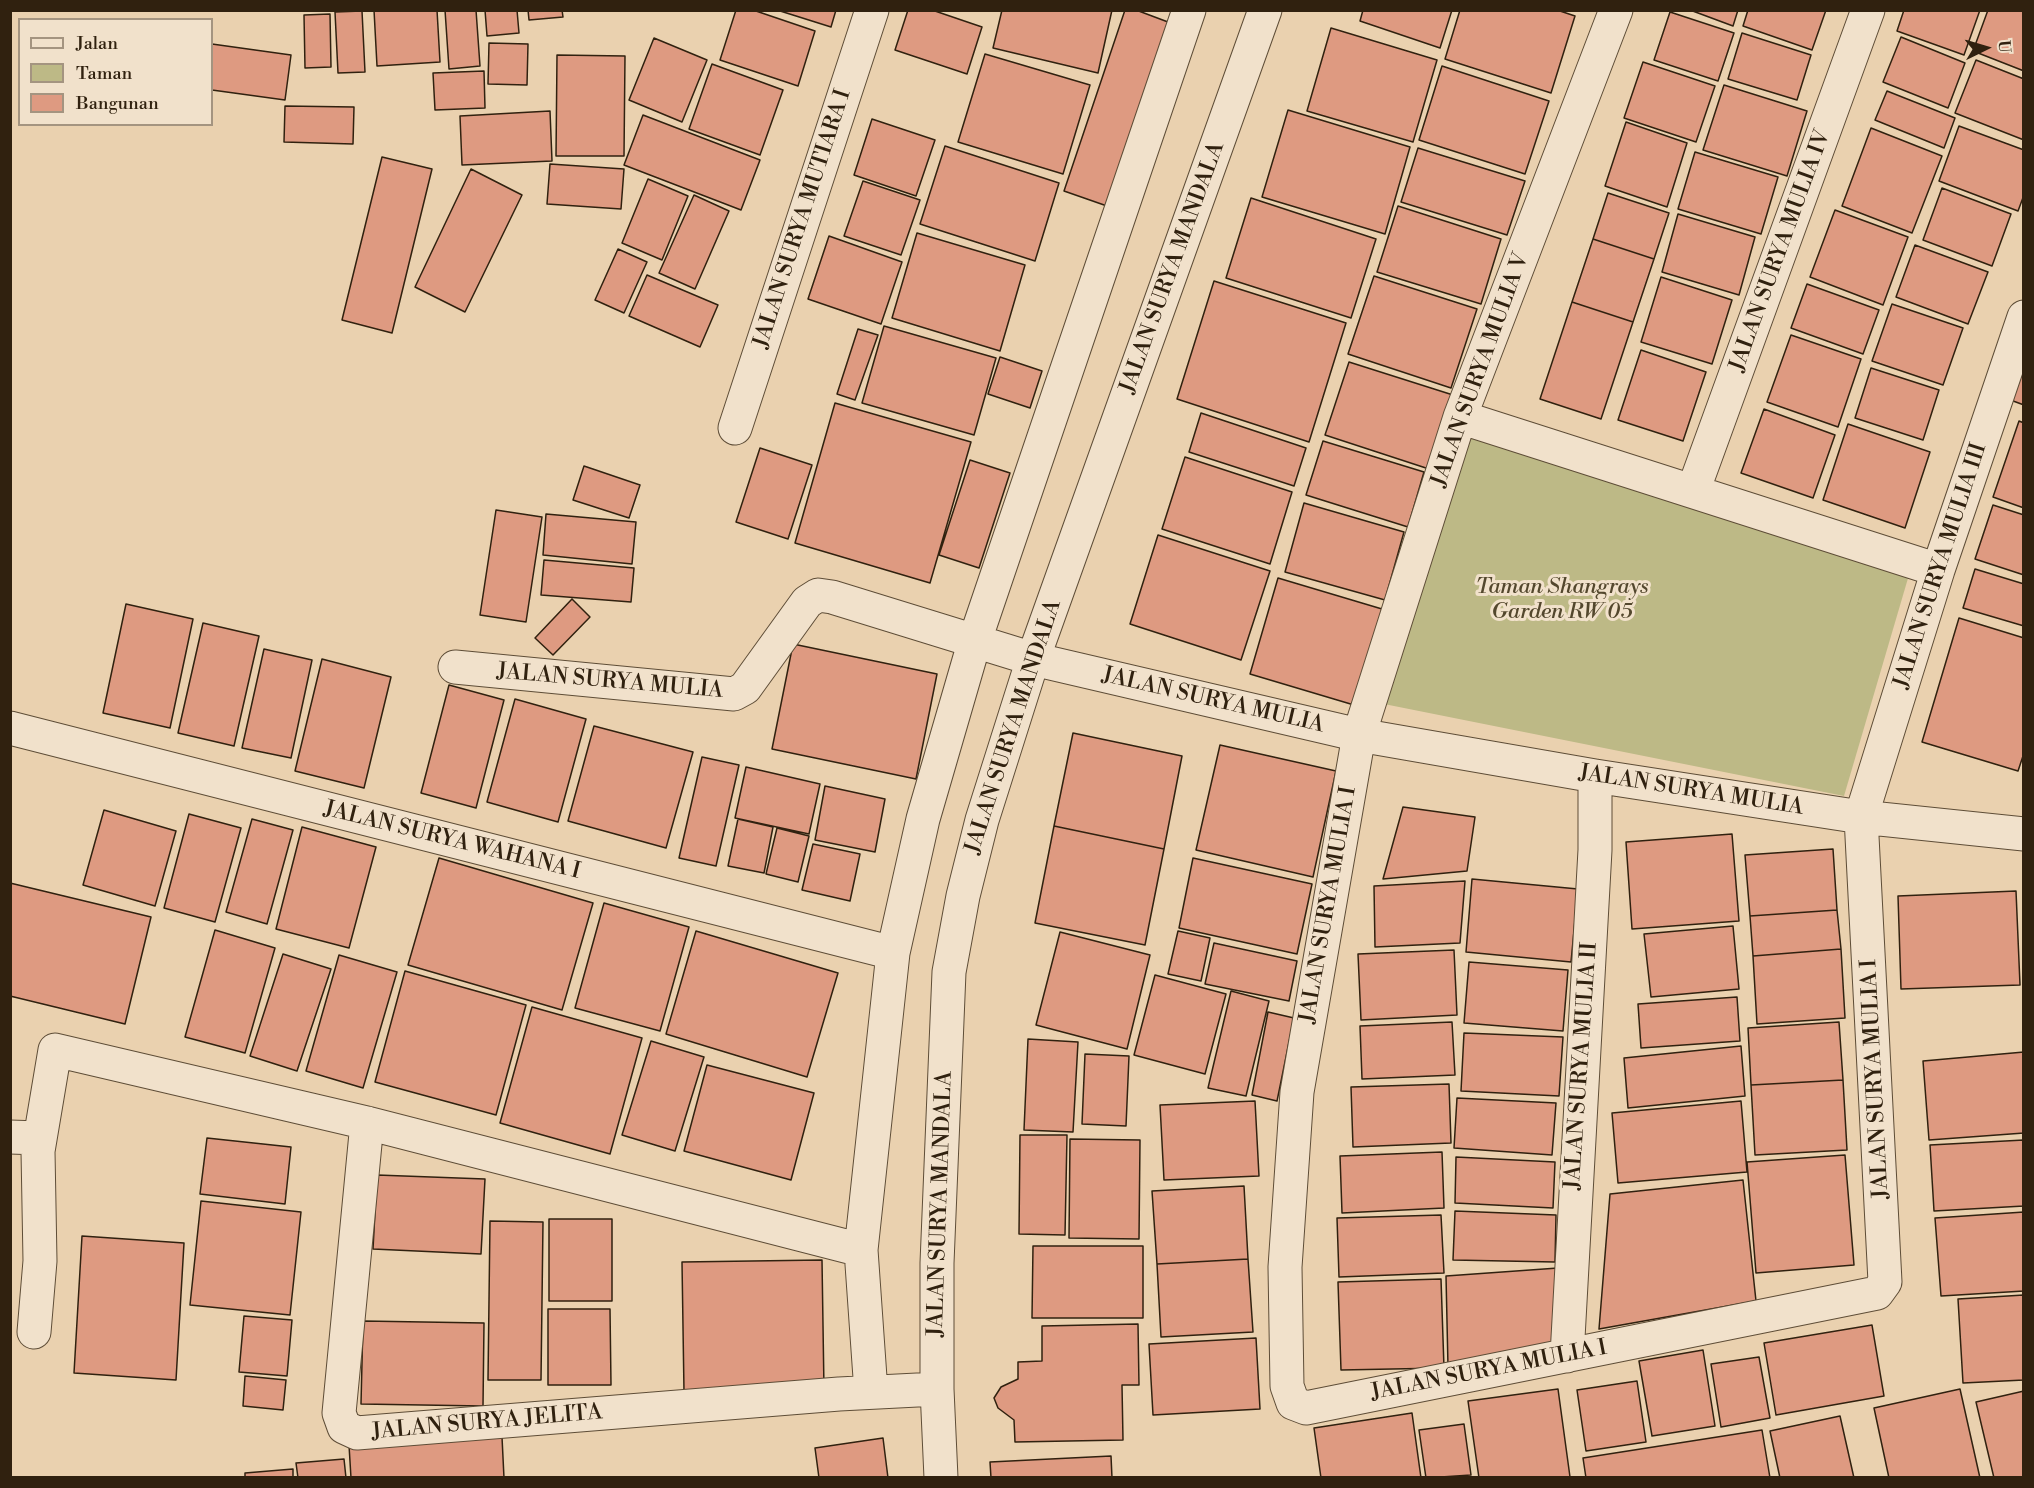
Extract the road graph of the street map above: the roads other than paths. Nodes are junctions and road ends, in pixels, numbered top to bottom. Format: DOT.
graph roads {
  1 [pos="872,10"];
  2 [pos="1189,10"];
  3 [pos="1265,10"];
  4 [pos="1616,10"];
  5 [pos="1868,10"];
  6 [pos="2024,317"];
  7 [pos="1460,417"];
  8 [pos="735,428"];
  9 [pos="1693,491"];
  10 [pos="1938,570"];
  11 [pos="975,640"];
  12 [pos="1034,659"];
  13 [pos="455,668"];
  14 [pos="10,728"];
  15 [pos="1359,735"];
  16 [pos="1594,776"];
  17 [pos="1861,817"];
  18 [pos="2024,834"];
  19 [pos="893,953"];
  20 [pos="367,1123"];
  21 [pos="25,1138"];
  22 [pos="861,1250"];
  23 [pos="34,1332"];
  24 [pos="1567,1356"];
  25 [pos="937,1389"];
  26 [pos="872,1392"];
  27 [pos="941,1478"];
  1 -- 8 [label="street, JALAN SURYA MUTIARA I"];
  2 -- 11 [label="street"];
  3 -- 12 [label="street, JALAN SURYA MANDALA"];
  4 -- 7 [label="street, JALAN SURYA MULIA V"];
  5 -- 9 [label="street, JALAN SURYA MULIA IV"];
  6 -- 10 [label="street, JALAN SURYA MULIA III"];
  7 -- 9 [label="street"];
  7 -- 15 [label="street, JALAN SURYA MULIA V"];
  9 -- 10 [label="street"];
  10 -- 17 [label="street, JALAN SURYA MULIA III"];
  11 -- 12 [label="street, JALAN SURYA MULIA"];
  11 -- 13 [label="street, JALAN SURYA MULIA"];
  11 -- 19 [label="street"];
  12 -- 15 [label="street, JALAN SURYA MULIA"];
  12 -- 25 [label="street, JALAN SURYA MANDALA"];
  14 -- 19 [label="street, JALAN SURYA WAHANA I"];
  15 -- 16 [label="street, JALAN SURYA MULIA"];
  15 -- 24 [label="street, JALAN SURYA MULIA I"];
  16 -- 17 [label="street, JALAN SURYA MULIA"];
  16 -- 24 [label="street, JALAN SURYA MULIA II"];
  17 -- 18 [label="street, JALAN SURYA MULIA"];
  17 -- 24 [label="street, JALAN SURYA MULIA I"];
  19 -- 22 [label="street"];
  20 -- 21 [label="street"];
  20 -- 22 [label="street"];
  20 -- 26 [label="street, JALAN SURYA JELITA"];
  21 -- 23 [label="street"];
  22 -- 26 [label="street"];
  25 -- 26 [label="street, JALAN SURYA JELITA"];
  25 -- 27 [label="street, JALAN SURYA MANDALA"];
}
